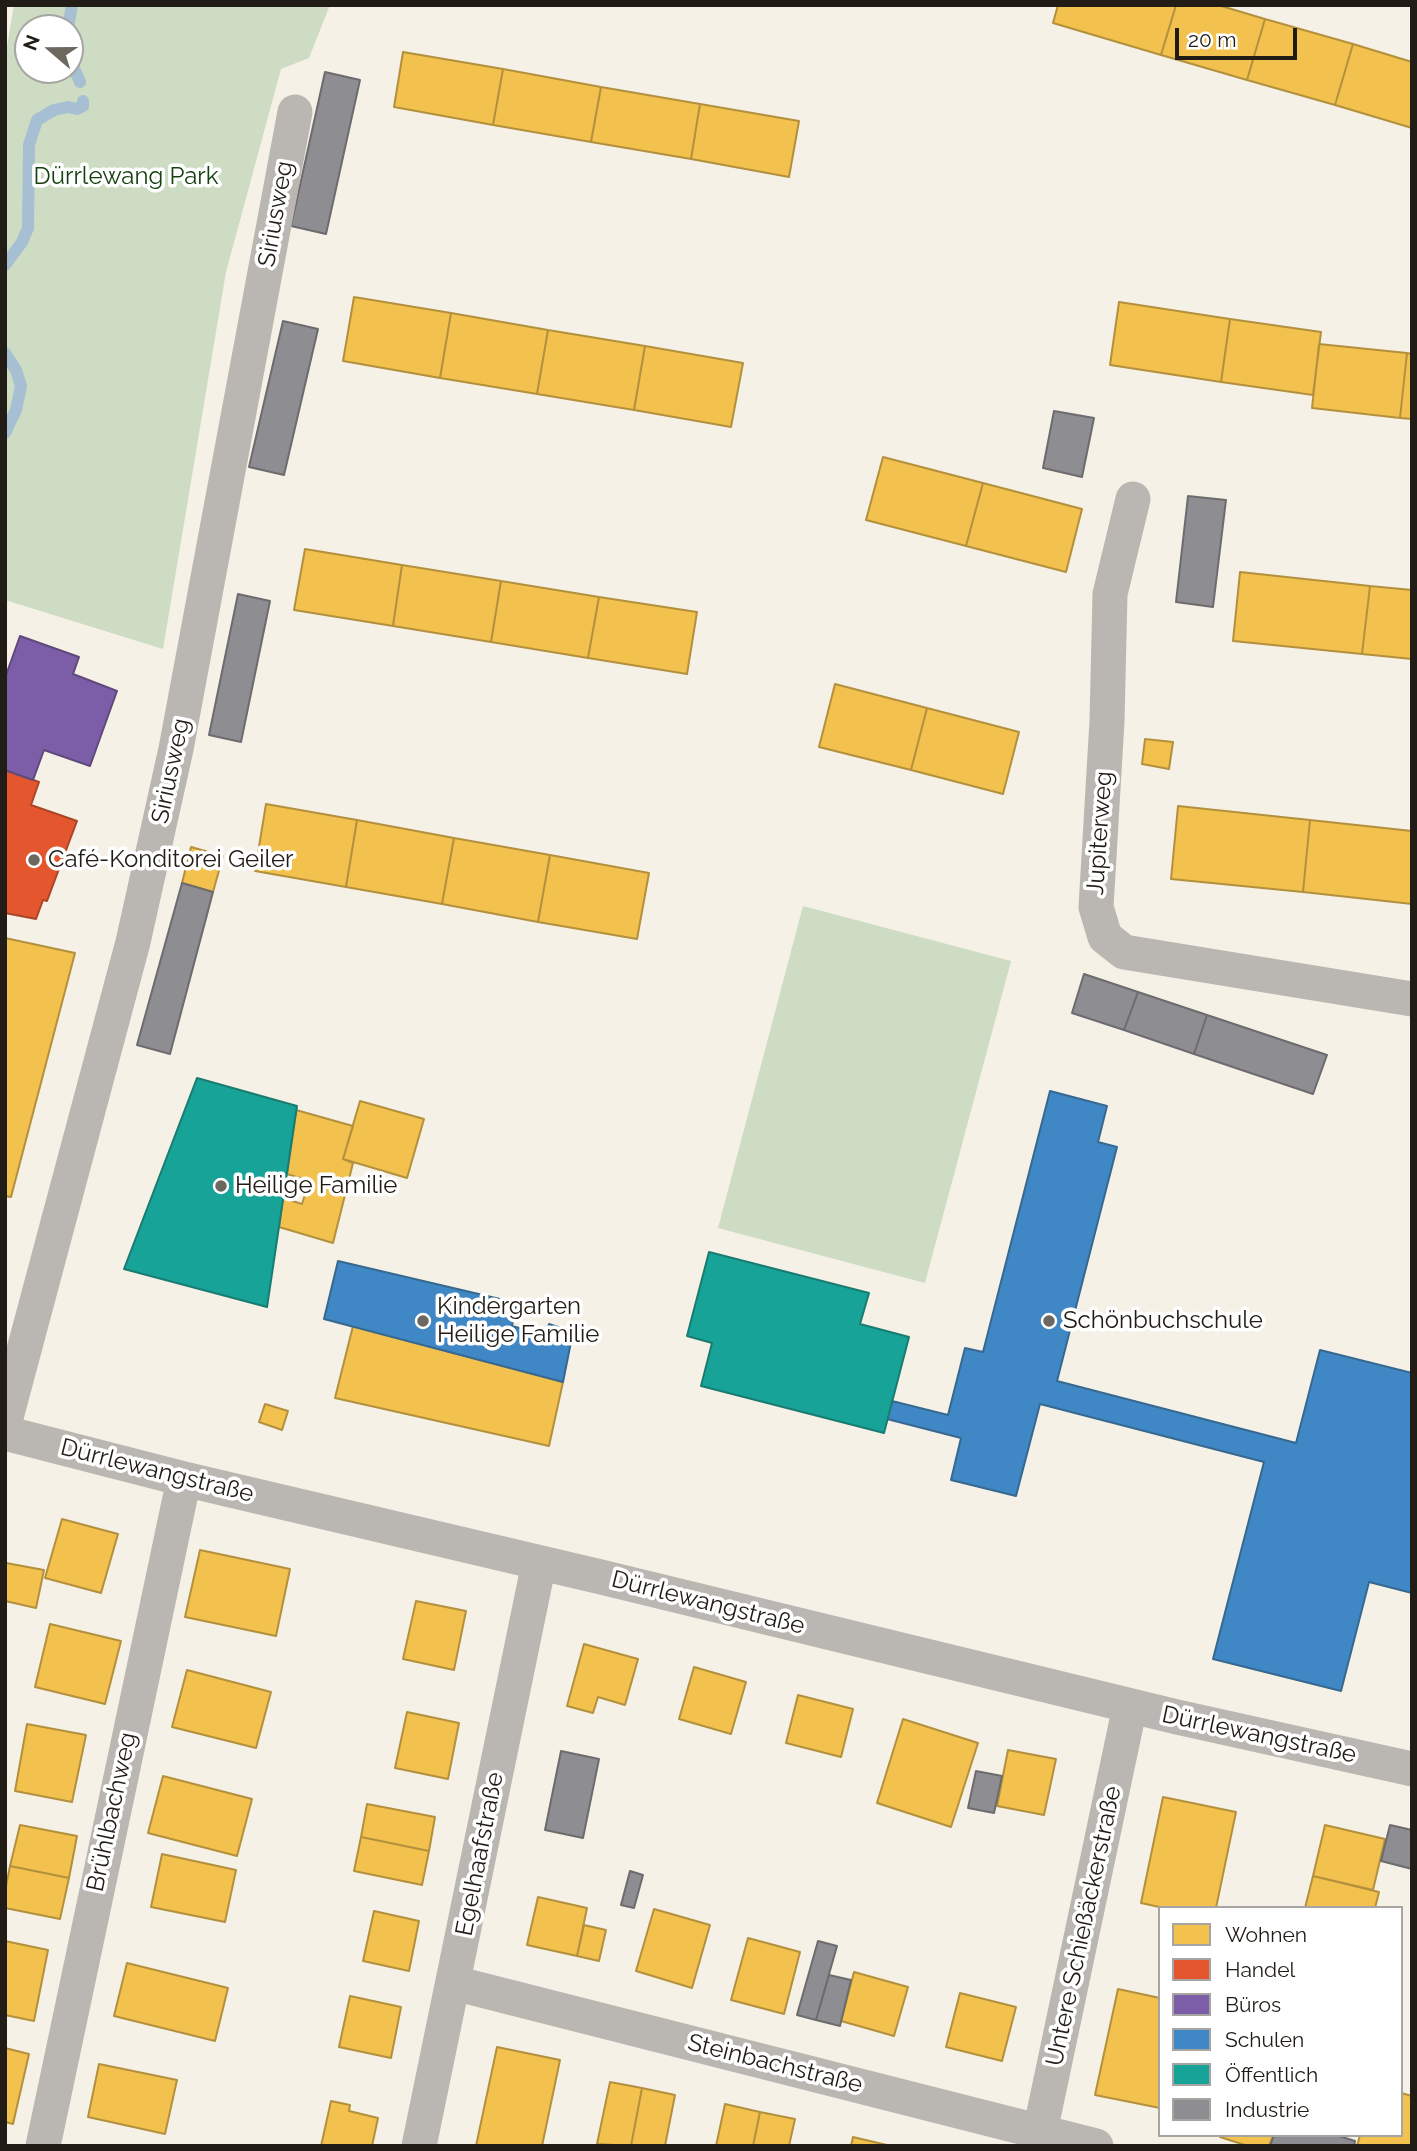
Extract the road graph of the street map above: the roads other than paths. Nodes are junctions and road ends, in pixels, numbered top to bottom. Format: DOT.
graph roads {
  1 [pos="295,111"];
  2 [pos="1133,499"];
  3 [pos="1412,999"];
  4 [pos="5,1421"];
  5 [pos="5,1433"];
  6 [pos="184,1479"];
  7 [pos="539,1563"];
  8 [pos="1130,1706"];
  9 [pos="1412,1769"];
  10 [pos="454,1983"];
  11 [pos="1038,2138"];
  12 [pos="43,2146"];
  13 [pos="419,2146"];
  14 [pos="1096,2146"];
  1 -- 4 [label="street, Siriusweg"];
  2 -- 3 [label="street, Jupiterweg"];
  5 -- 6 [label="street, Dürrlewangstraße"];
  6 -- 7 [label="street, Dürrlewangstraße"];
  6 -- 12 [label="street, Brühlbachweg"];
  7 -- 8 [label="street, Dürrlewangstraße"];
  7 -- 10 [label="street, Egelhaafstraße"];
  8 -- 9 [label="street, Dürrlewangstraße"];
  8 -- 11 [label="street, Untere Schießäckerstraße"];
  10 -- 11 [label="street, Steinbachstraße"];
  10 -- 13 [label="street, Egelhaafstraße"];
  11 -- 14 [label="street, Steinbachstraße"];
}
